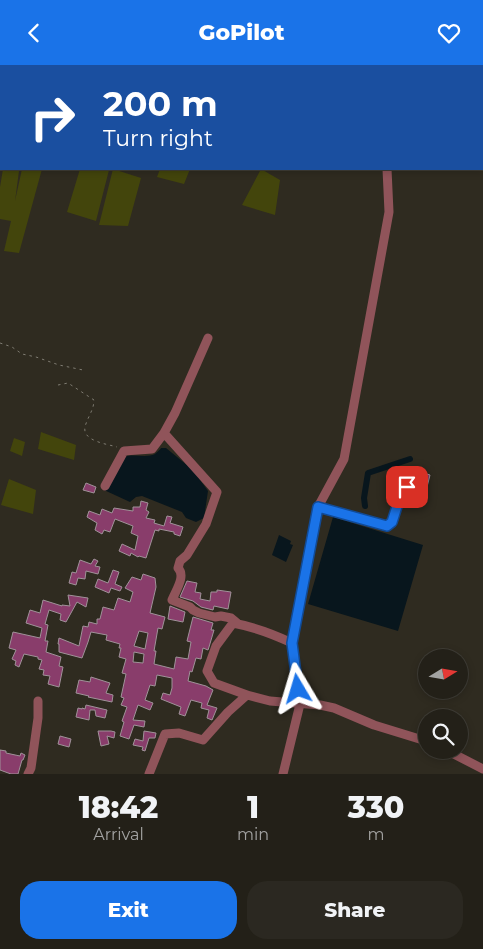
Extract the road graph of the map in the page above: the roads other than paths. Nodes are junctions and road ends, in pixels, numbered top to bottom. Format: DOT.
graph roads {
  1 [pos="388,170"];
  2 [pos="208,338"];
  3 [pos="164,433"];
  4 [pos="105,486"];
  5 [pos="423,492"];
  6 [pos="318,507"];
  7 [pos="237,623"];
  8 [pos="292,643"];
  9 [pos="247,695"];
  10 [pos="38,701"];
  11 [pos="300,704"];
  12 [pos="418,739"];
  13 [pos="464,759"];
  14 [pos="483,769"];
  15 [pos="28,774"];
  16 [pos="149,774"];
  17 [pos="282,774"];
  1 -- 6 [label="street"];
  2 -- 3 [label="street"];
  3 -- 4 [label="street"];
  3 -- 7 [label="street"];
  5 -- 6 [label="street"];
  6 -- 8 [label="street"];
  7 -- 8 [label="street"];
  7 -- 9 [label="street"];
  8 -- 11 [label="street"];
  9 -- 11 [label="street"];
  9 -- 16 [label="street"];
  10 -- 15 [label="street"];
  11 -- 12 [label="street"];
  11 -- 17 [label="street"];
  13 -- 14 [label="street"];
}
